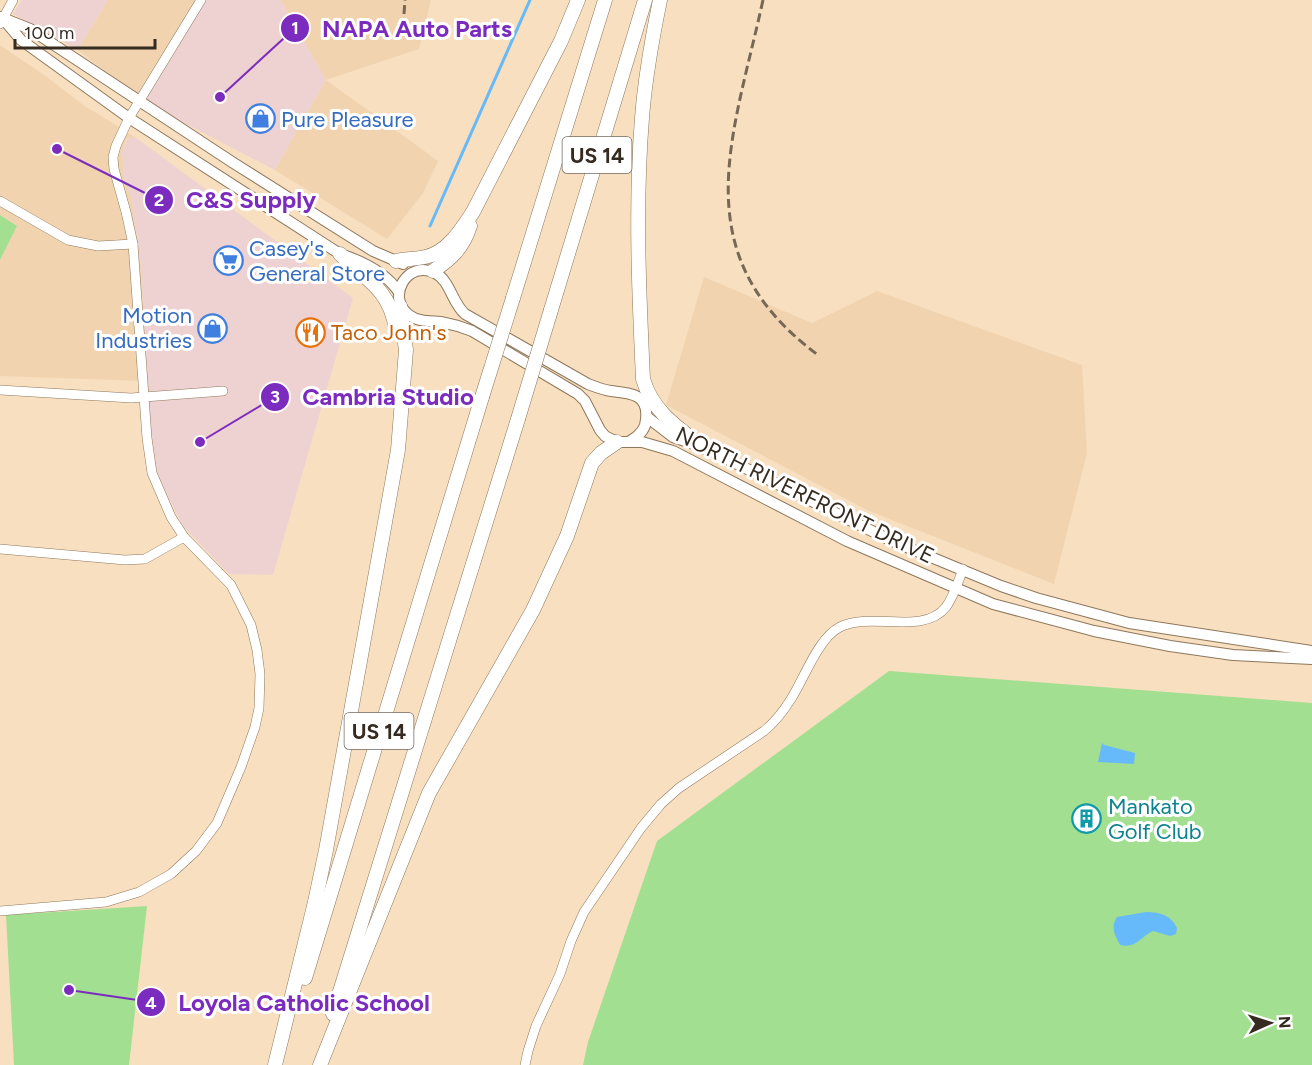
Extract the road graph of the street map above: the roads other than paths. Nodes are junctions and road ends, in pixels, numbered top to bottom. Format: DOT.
graph roads {
  1 [pos="13,0"];
  2 [pos="201,0"];
  3 [pos="578,0"];
  4 [pos="605,0"];
  5 [pos="645,0"];
  6 [pos="660,0"];
  7 [pos="1,20"];
  8 [pos="139,101"];
  9 [pos="129,118"];
  10 [pos="0,201"];
  11 [pos="473,212"];
  12 [pos="133,244"];
  13 [pos="340,254"];
  14 [pos="396,261"];
  15 [pos="417,270"];
  16 [pos="433,271"];
  17 [pos="399,299"];
  18 [pos="404,386"];
  19 [pos="0,390"];
  20 [pos="223,391"];
  21 [pos="144,397"];
  22 [pos="647,405"];
  23 [pos="624,441"];
  24 [pos="703,447"];
  25 [pos="184,537"];
  26 [pos="0,549"];
  27 [pos="963,569"];
  28 [pos="956,586"];
  29 [pos="1312,651"];
  30 [pos="1312,659"];
  31 [pos="0,911"];
  32 [pos="277,1065"];
  33 [pos="319,1065"];
  34 [pos="525,1065"];
  1 -- 7 [label="street"];
  2 -- 8 [label="street"];
  3 -- 11 [label="highway"];
  4 -- 32 [label="highway, US 14, bridge"];
  5 -- 33 [label="highway, US 14, bridge"];
  6 -- 22 [label="highway"];
  7 -- 8 [label="main road"];
  7 -- 9 [label="main road"];
  8 -- 9 [label="street"];
  8 -- 14 [label="main road"];
  9 -- 12 [label="street"];
  9 -- 13 [label="main road"];
  10 -- 12 [label="street"];
  11 -- 14 [label="highway"];
  11 -- 16 [label="highway"];
  12 -- 21 [label="street"];
  13 -- 17 [label="main road"];
  13 -- 18 [label="highway"];
  14 -- 15 [label="main road"];
  15 -- 16 [label="main road"];
  15 -- 17 [label="main road"];
  16 -- 22 [label="main road, NORTH RIVERFRONT DRIVE"];
  17 -- 18 [label="highway"];
  17 -- 23 [label="main road"];
  18 -- 32 [label="highway"];
  19 -- 21 [label="street"];
  20 -- 21 [label="street"];
  21 -- 25 [label="street"];
  22 -- 23 [label="main road"];
  22 -- 24 [label="highway"];
  22 -- 24 [label="main road, NORTH RIVERFRONT DRIVE"];
  23 -- 28 [label="main road, NORTH RIVERFRONT DRIVE"];
  23 -- 33 [label="highway"];
  24 -- 27 [label="main road, NORTH RIVERFRONT DRIVE"];
  25 -- 26 [label="street"];
  25 -- 31 [label="street"];
  27 -- 28 [label="street"];
  27 -- 29 [label="main road, NORTH RIVERFRONT DRIVE"];
  28 -- 30 [label="main road, NORTH RIVERFRONT DRIVE"];
  28 -- 34 [label="street"];
}
